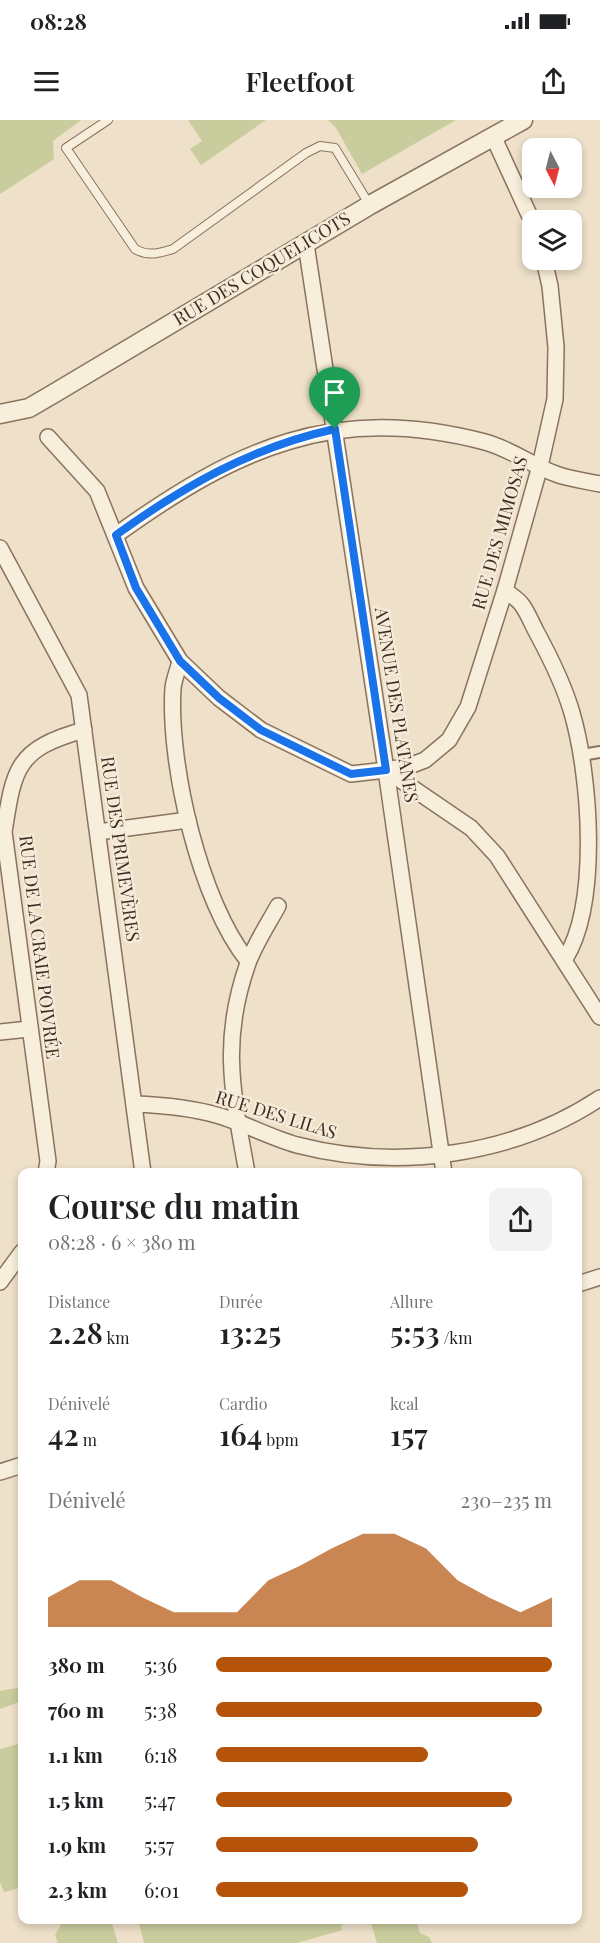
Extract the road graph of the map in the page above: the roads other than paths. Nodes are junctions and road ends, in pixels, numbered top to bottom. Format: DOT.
graph roads {
  1 [pos="108,120"];
  2 [pos="523,120"];
  3 [pos="493,136"];
  4 [pos="370,205"];
  5 [pos="527,210"];
  6 [pos="306,244"];
  7 [pos="546,270"];
  8 [pos="0,414"];
  9 [pos="335,429"];
  10 [pos="48,437"];
  11 [pos="540,466"];
  12 [pos="600,484"];
  13 [pos="116,535"];
  14 [pos="0,548"];
  15 [pos="6,572"];
  16 [pos="505,590"];
  17 [pos="180,661"];
  18 [pos="84,730"];
  19 [pos="600,752"];
  20 [pos="582,755"];
  21 [pos="386,770"];
  22 [pos="4,807"];
  23 [pos="188,820"];
  24 [pos="98,832"];
  25 [pos="279,906"];
  26 [pos="565,959"];
  27 [pos="248,961"];
  28 [pos="600,1017"];
  29 [pos="29,1029"];
  30 [pos="0,1032"];
  31 [pos="600,1098"];
  32 [pos="134,1104"];
  33 [pos="239,1125"];
  34 [pos="441,1154"];
  35 [pos="47,1168"];
  36 [pos="142,1168"];
  37 [pos="247,1168"];
  38 [pos="443,1168"];
  39 [pos="18,1257"];
  40 [pos="600,1277"];
  41 [pos="0,1282"];
  42 [pos="582,1283"];
  43 [pos="18,1466"];
  44 [pos="0,1473"];
  1 -- 4 [label="lane"];
  2 -- 3 [label="street, RUE DES COQUELICOTS"];
  3 -- 4 [label="street, RUE DES COQUELICOTS"];
  3 -- 5 [label="street"];
  4 -- 6 [label="street, RUE DES COQUELICOTS"];
  6 -- 8 [label="street, RUE DES COQUELICOTS"];
  6 -- 9 [label="street, AVENUE DES PLATANES"];
  7 -- 11 [label="street, RUE DES MIMOSAS"];
  9 -- 11 [label="street"];
  9 -- 13 [label="street"];
  9 -- 21 [label="street, AVENUE DES PLATANES"];
  10 -- 13 [label="street, RUE DES MIMOSAS"];
  11 -- 12 [label="street"];
  11 -- 16 [label="street, RUE DES MIMOSAS"];
  13 -- 17 [label="street, RUE DES MIMOSAS"];
  14 -- 15 [label="street, RUE DES PRIMEVÈRES"];
  15 -- 18 [label="street, RUE DES PRIMEVÈRES"];
  16 -- 20 [label="street"];
  16 -- 21 [label="street, RUE DES MIMOSAS"];
  17 -- 21 [label="street, RUE DES MIMOSAS"];
  17 -- 23 [label="street"];
  18 -- 22 [label="street, RUE DE LA CRAIE POIVRÉE"];
  18 -- 24 [label="street, RUE DES PRIMEVÈRES"];
  19 -- 20 [label="street"];
  20 -- 26 [label="street"];
  21 -- 26 [label="street"];
  21 -- 34 [label="street, AVENUE DES PLATANES"];
  22 -- 29 [label="street, RUE DE LA CRAIE POIVRÉE"];
  23 -- 24 [label="street"];
  23 -- 27 [label="street"];
  24 -- 32 [label="street, RUE DES PRIMEVÈRES"];
  25 -- 27 [label="street"];
  26 -- 28 [label="street"];
  27 -- 33 [label="street"];
  29 -- 30 [label="street"];
  29 -- 35 [label="street, RUE DE LA CRAIE POIVRÉE"];
  31 -- 34 [label="street, RUE DES LILAS"];
  32 -- 33 [label="street, RUE DES LILAS"];
  32 -- 36 [label="street, RUE DES PRIMEVÈRES"];
  33 -- 34 [label="street, RUE DES LILAS"];
  33 -- 37 [label="street"];
  34 -- 38 [label="street, AVENUE DES PLATANES"];
  39 -- 41 [label="street"];
  40 -- 42 [label="street"];
  43 -- 44 [label="street"];
}
